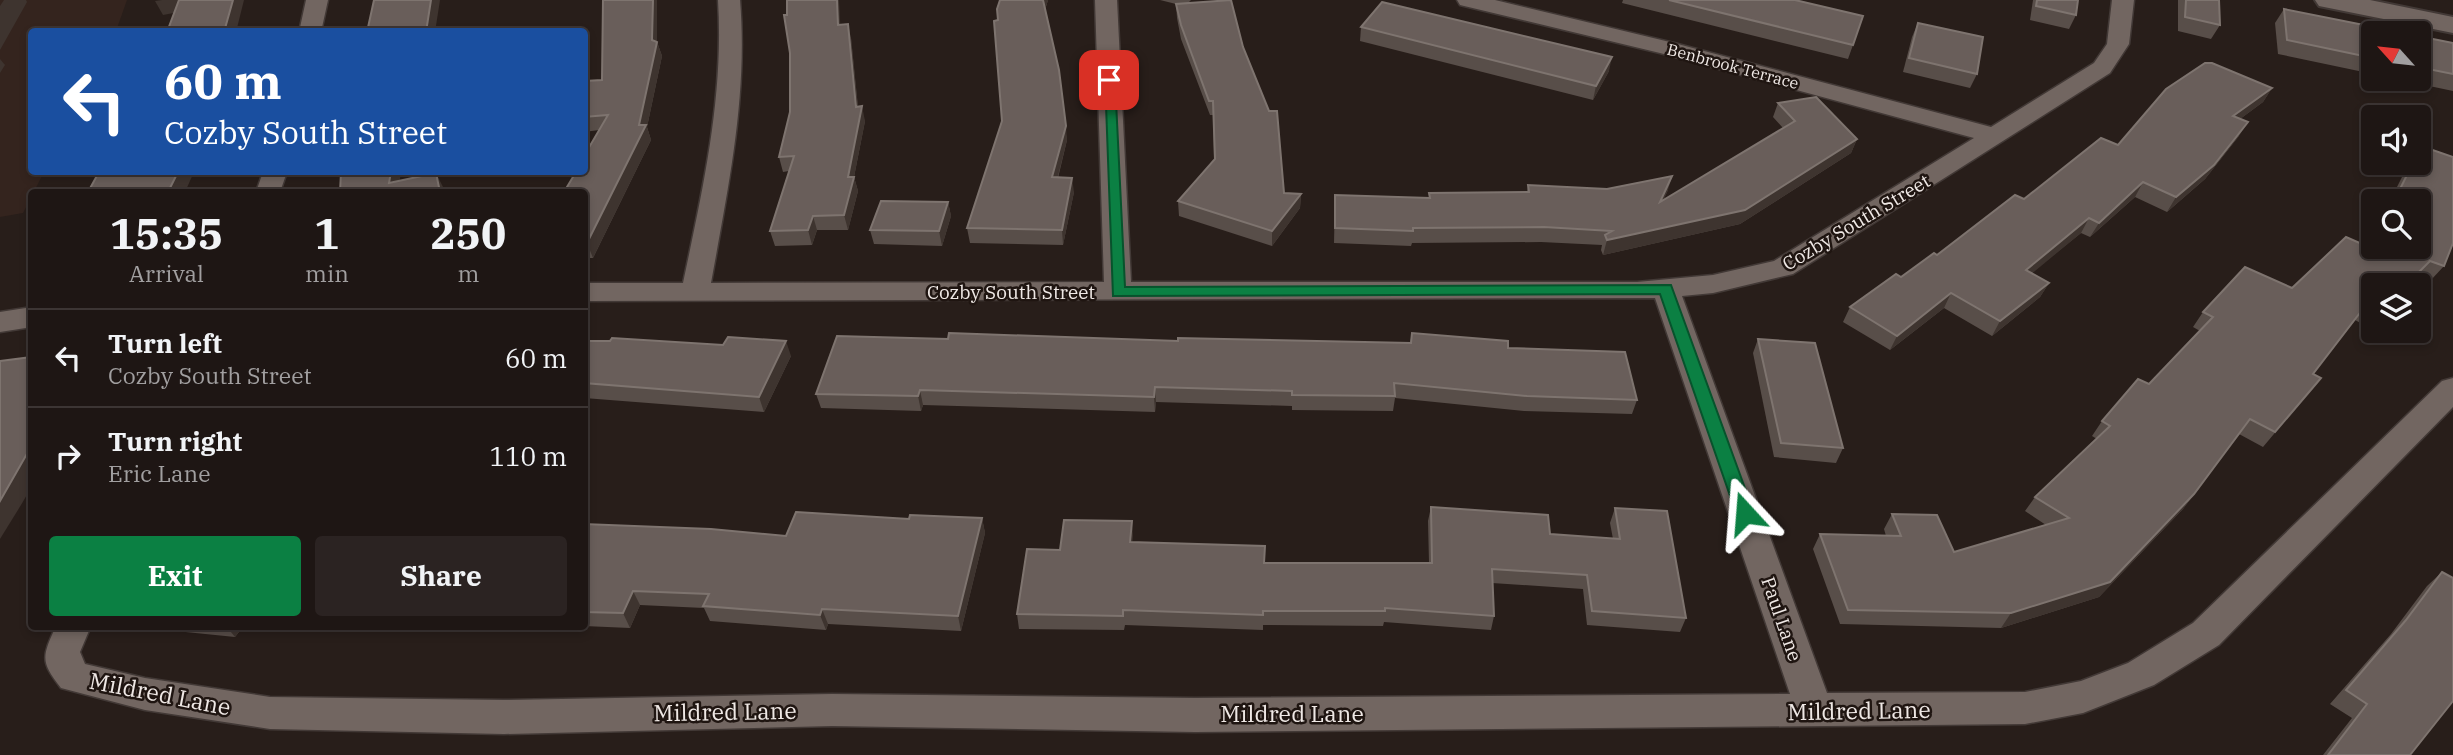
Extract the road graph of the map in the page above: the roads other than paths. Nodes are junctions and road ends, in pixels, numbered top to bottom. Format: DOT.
graph roads {
  1 [pos="317,0"];
  2 [pos="729,0"];
  3 [pos="1105,0"];
  4 [pos="1468,0"];
  5 [pos="2123,0"];
  6 [pos="2329,0"];
  7 [pos="2453,25"];
  8 [pos="311,28"];
  9 [pos="1996,136"];
  10 [pos="1666,289"];
  11 [pos="588,292"];
  12 [pos="1118,292"];
  13 [pos="695,294"];
  14 [pos="28,318"];
  15 [pos="0,322"];
  16 [pos="2453,389"];
  17 [pos="72,630"];
  18 [pos="1815,712"];
  1 -- 8 [label="street"];
  2 -- 13 [label="street"];
  3 -- 12 [label="street"];
  4 -- 9 [label="street, Benbrook Terrace"];
  5 -- 9 [label="street, Cozby South Street"];
  6 -- 7 [label="street"];
  9 -- 10 [label="street, Cozby South Street"];
  10 -- 12 [label="street, Cozby South Street"];
  10 -- 18 [label="street, Paul Lane"];
  11 -- 13 [label="street, Cozby South Street"];
  12 -- 13 [label="street, Cozby South Street"];
  14 -- 15 [label="street"];
  16 -- 18 [label="street, Mildred Lane"];
  17 -- 18 [label="street, Mildred Lane"];
}
